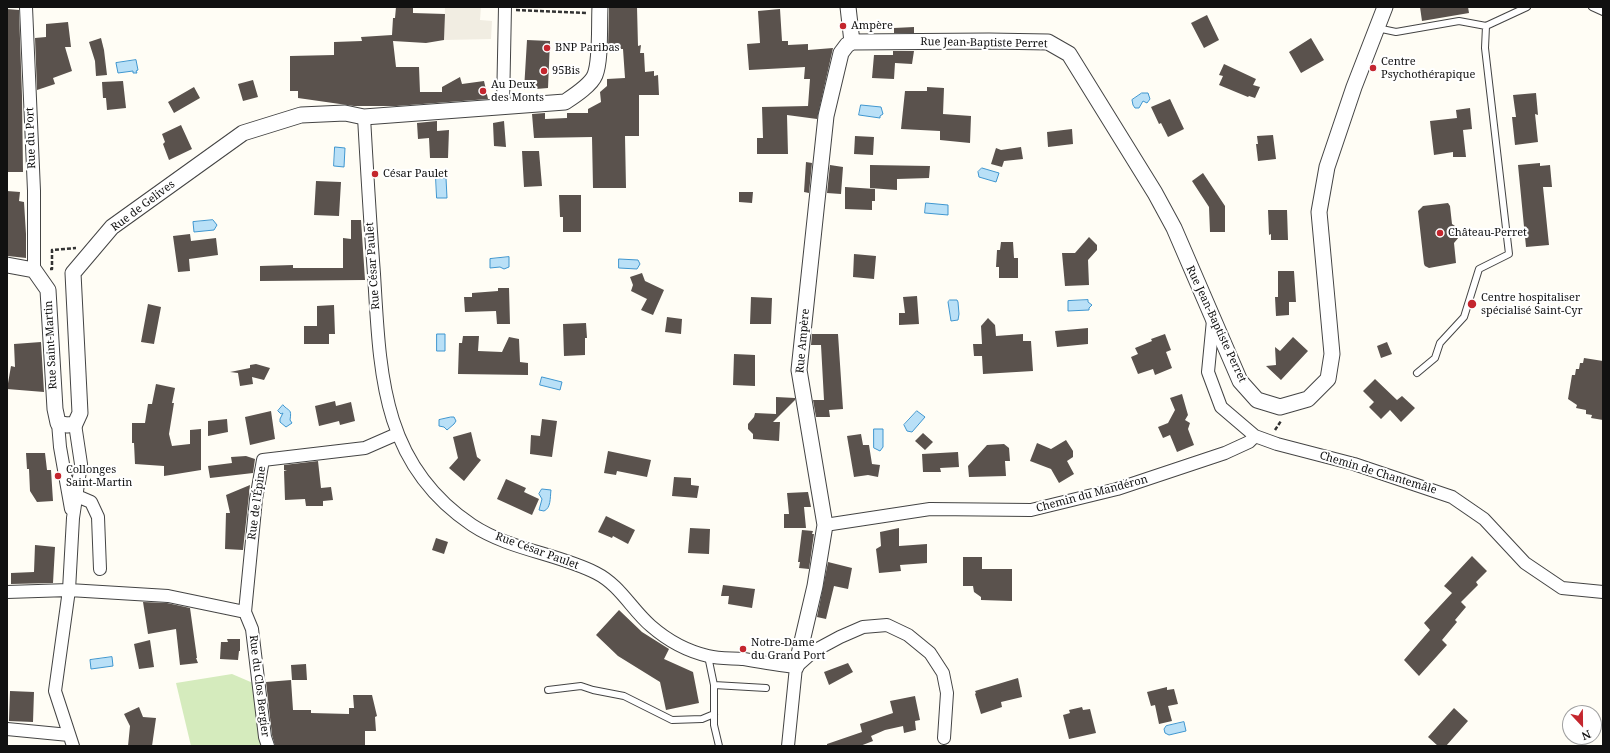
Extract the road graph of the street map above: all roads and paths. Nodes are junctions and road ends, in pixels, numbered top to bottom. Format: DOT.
graph roads {
  1 [pos="26,7"];
  2 [pos="506,7"];
  3 [pos="848,7"];
  4 [pos="1385,7"];
  5 [pos="1527,7"];
  6 [pos="1592,7"];
  7 [pos="596,10"];
  8 [pos="527,11"];
  9 [pos="1603,12"];
  10 [pos="1486,26"];
  11 [pos="1377,28"];
  12 [pos="852,42"];
  13 [pos="503,106"];
  14 [pos="364,117"];
  15 [pos="96,246"];
  16 [pos="7,265"];
  17 [pos="52,269"];
  18 [pos="34,270"];
  19 [pos="1212,320"];
  20 [pos="1418,373"];
  21 [pos="58,423"];
  22 [pos="75,424"];
  23 [pos="397,434"];
  24 [pos="1255,436"];
  25 [pos="73,496"];
  26 [pos="825,525"];
  27 [pos="100,568"];
  28 [pos="69,590"];
  29 [pos="7,592"];
  30 [pos="1603,592"];
  31 [pos="245,612"];
  32 [pos="708,656"];
  33 [pos="796,667"];
  34 [pos="714,685"];
  35 [pos="766,688"];
  36 [pos="548,690"];
  37 [pos="714,714"];
  38 [pos="7,729"];
  39 [pos="944,738"];
  40 [pos="71,740"];
  41 [pos="268,746"];
  42 [pos="718,746"];
  43 [pos="788,746"];
  1 -- 18 [label="street, Rue du Port"];
  2 -- 13 [label="street"];
  3 -- 12 [label="street"];
  4 -- 11 [label="street, Rue Jean-Baptiste Perret"];
  5 -- 10 [label="lane"];
  6 -- 9 [label="lane"];
  7 -- 8 [label="path"];
  7 -- 13 [label="street, Rue de Gelives"];
  10 -- 11 [label="lane"];
  10 -- 20 [label="lane"];
  11 -- 19 [label="street, Rue Jean-Baptiste Perret"];
  12 -- 19 [label="street, Rue Jean-Baptiste Perret"];
  12 -- 26 [label="street, Rue Ampère"];
  13 -- 14 [label="street, Rue de Gelives"];
  14 -- 15 [label="street, Rue de Gelives"];
  14 -- 23 [label="street, Rue César Paulet"];
  15 -- 17 [label="path"];
  15 -- 22 [label="street, Rue de Gelives"];
  16 -- 18 [label="street"];
  18 -- 21 [label="street, Rue Saint-Martin"];
  19 -- 24 [label="street, Chemin de Chantemâle"];
  21 -- 22 [label="street"];
  21 -- 25 [label="street, Rue Saint-Martin"];
  22 -- 25 [label="street, Rue Saint-Martin"];
  23 -- 31 [label="street, Rue de l'Épine"];
  23 -- 32 [label="street, Rue César Paulet"];
  24 -- 26 [label="street, Chemin du Mandéron"];
  24 -- 30 [label="street, Chemin de Chantemâle"];
  25 -- 27 [label="street"];
  25 -- 28 [label="street, Rue Saint-Martin"];
  26 -- 33 [label="street, Rue Ampère"];
  28 -- 29 [label="street"];
  28 -- 31 [label="street"];
  28 -- 40 [label="street, Rue Saint-Martin"];
  31 -- 41 [label="street, Rue du Clos Bergier"];
  32 -- 33 [label="street, Rue César Paulet"];
  32 -- 34 [label="lane"];
  33 -- 39 [label="street"];
  33 -- 43 [label="street"];
  34 -- 35 [label="lane"];
  34 -- 37 [label="lane"];
  36 -- 37 [label="lane"];
  37 -- 42 [label="lane"];
  38 -- 40 [label="street"];
}
